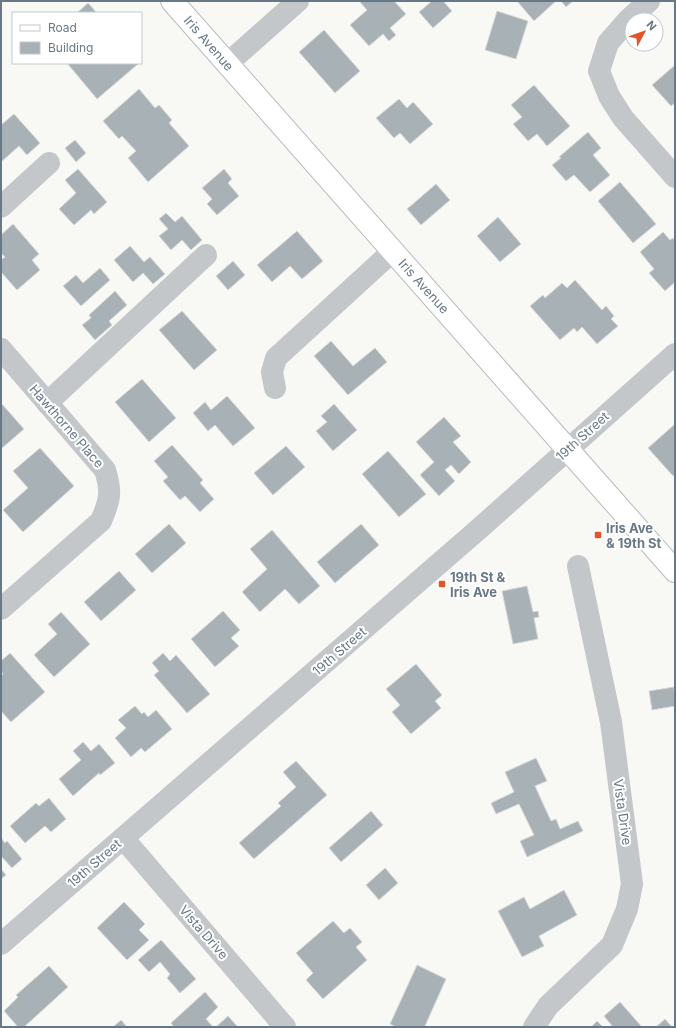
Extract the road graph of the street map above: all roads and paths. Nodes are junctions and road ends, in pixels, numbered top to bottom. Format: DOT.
graph roads {
  1 [pos="172,1"];
  2 [pos="298,1"];
  3 [pos="649,1"];
  4 [pos="227,64"];
  5 [pos="49,163"];
  6 [pos="675,177"];
  7 [pos="1,207"];
  8 [pos="393,250"];
  9 [pos="206,255"];
  10 [pos="1,350"];
  11 [pos="675,354"];
  12 [pos="275,388"];
  13 [pos="47,403"];
  14 [pos="567,449"];
  15 [pos="578,566"];
  16 [pos="675,571"];
  17 [pos="1,609"];
  18 [pos="123,838"];
  19 [pos="1,944"];
  20 [pos="285,1027"];
  21 [pos="534,1027"];
  1 -- 4 [label="main road, Iris Avenue"];
  2 -- 4 [label="street"];
  3 -- 6 [label="street"];
  4 -- 8 [label="main road, Iris Avenue"];
  5 -- 7 [label="street"];
  8 -- 12 [label="street"];
  8 -- 14 [label="main road, Iris Avenue"];
  9 -- 13 [label="street"];
  10 -- 13 [label="street, Hawthorne Place"];
  11 -- 14 [label="street, 19th Street"];
  13 -- 17 [label="street, Hawthorne Place"];
  14 -- 16 [label="main road, Iris Avenue"];
  14 -- 18 [label="street, 19th Street"];
  15 -- 21 [label="street, Vista Drive"];
  18 -- 19 [label="street, 19th Street"];
  18 -- 20 [label="street, Vista Drive"];
}
